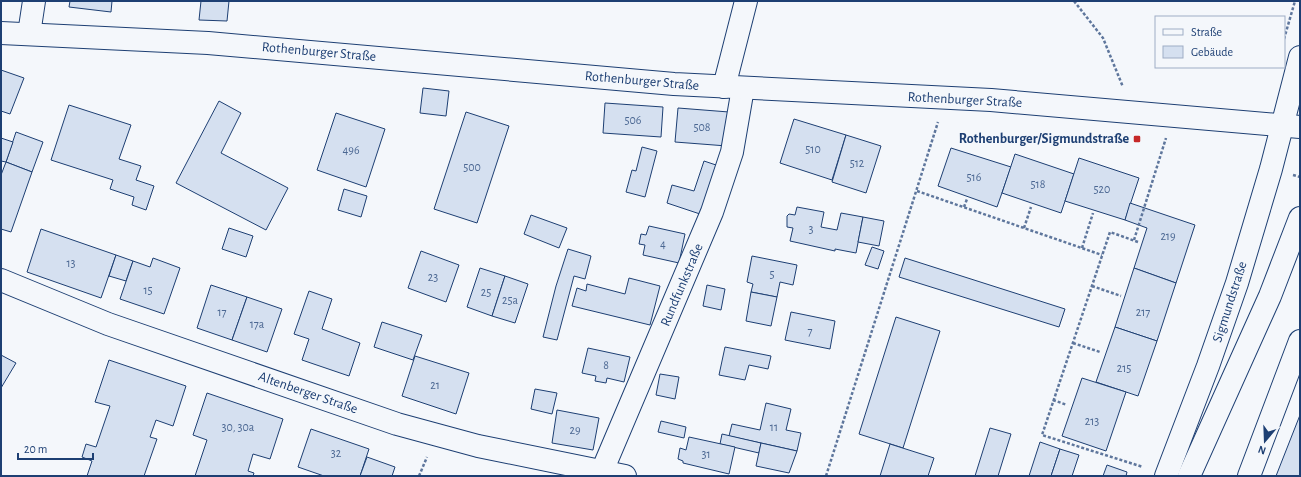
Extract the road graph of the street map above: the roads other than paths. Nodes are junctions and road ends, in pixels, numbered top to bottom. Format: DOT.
graph roads {
  1 [pos="34,1"];
  2 [pos="746,1"];
  3 [pos="1,33"];
  4 [pos="29,34"];
  5 [pos="1300,57"];
  6 [pos="733,87"];
  7 [pos="1291,126"];
  8 [pos="1300,218"];
  9 [pos="1,280"];
  10 [pos="1300,342"];
  11 [pos="601,474"];
  12 [pos="1166,475"];
  13 [pos="625,476"];
  14 [pos="1189,476"];
  15 [pos="1249,476"];
  1 -- 4 [label="main road"];
  2 -- 6 [label="main road, Rundfunkstraße"];
  3 -- 4 [label="main road, Rothenburger Straße"];
  4 -- 6 [label="main road, Rothenburger Straße"];
  5 -- 7 [label="main road"];
  6 -- 7 [label="main road, Rothenburger Straße"];
  6 -- 11 [label="main road, Rundfunkstraße"];
  7 -- 12 [label="main road, Sigmundstraße"];
  8 -- 14 [label="main road"];
  9 -- 11 [label="main road, Altenberger Straße"];
  10 -- 15 [label="main road"];
  11 -- 13 [label="main road, Altenberger Straße"];
}
